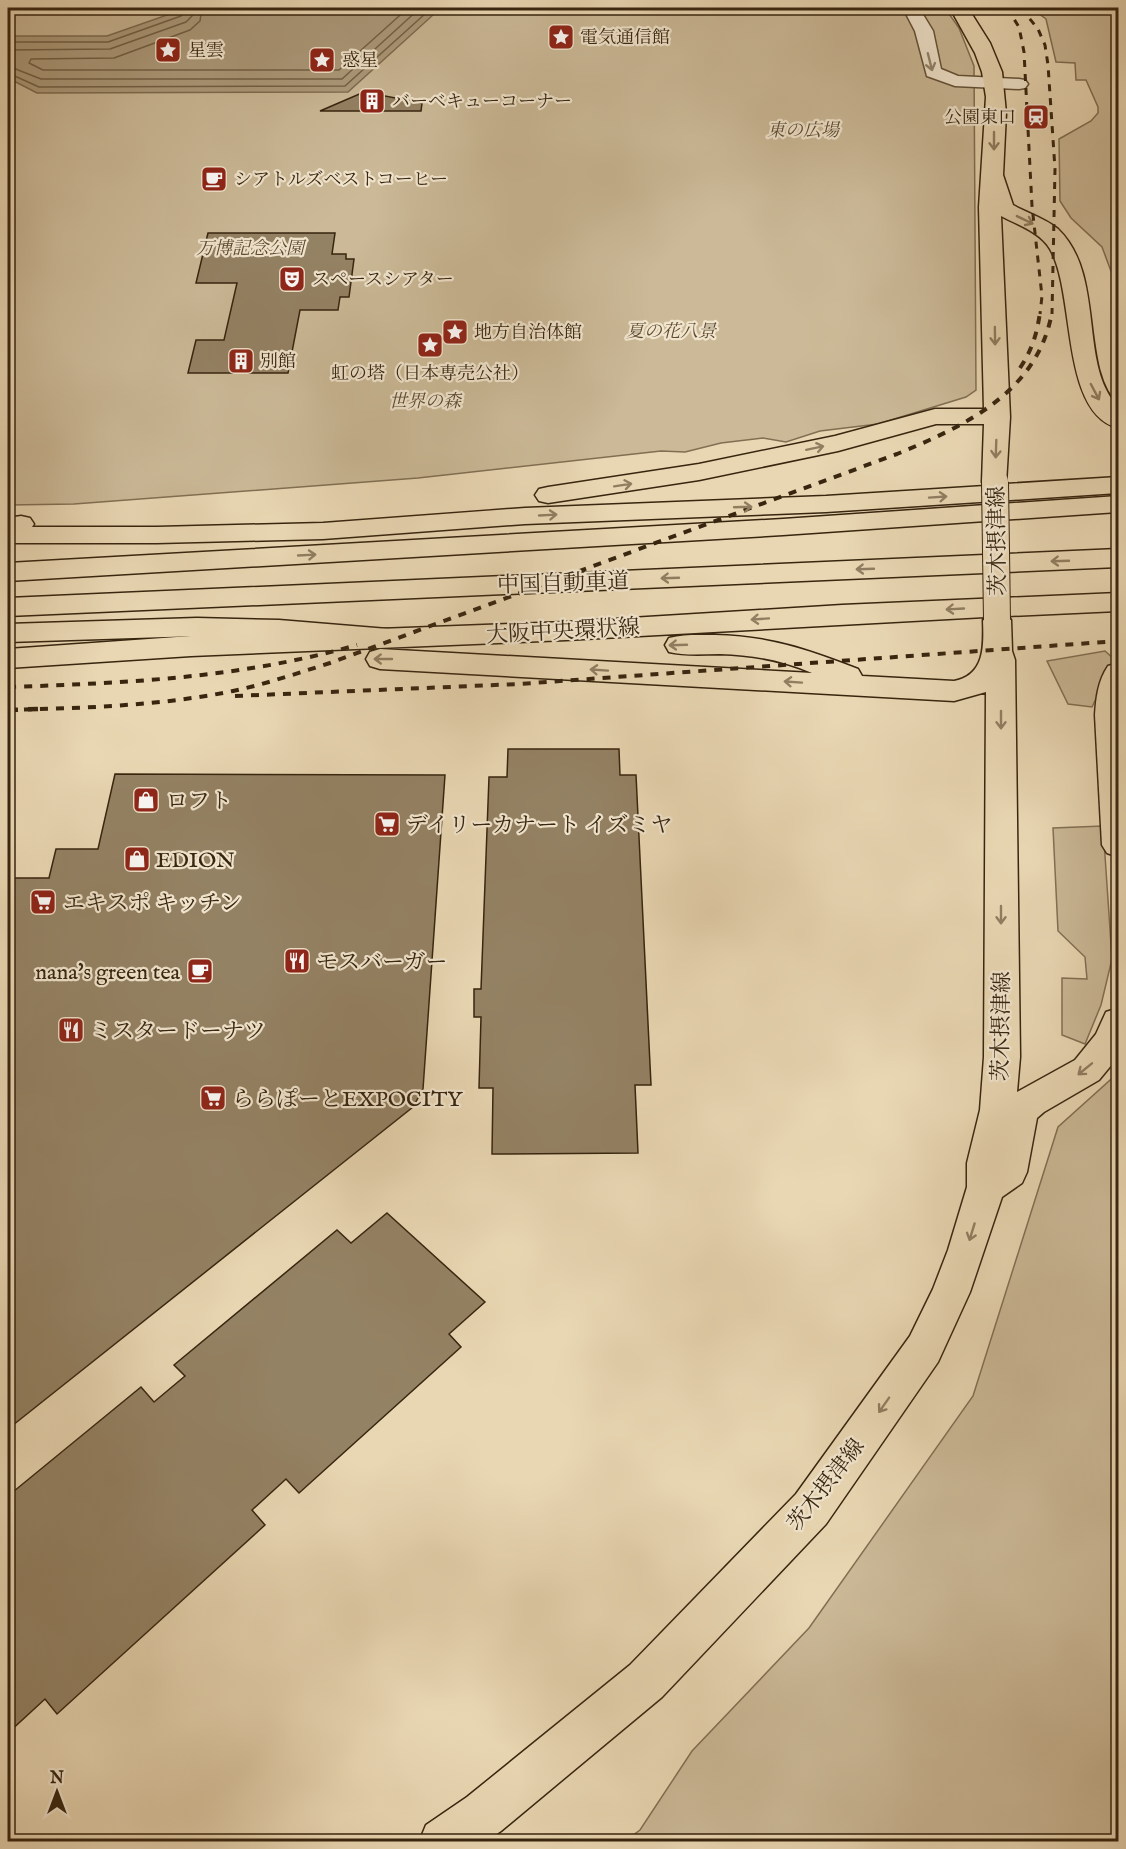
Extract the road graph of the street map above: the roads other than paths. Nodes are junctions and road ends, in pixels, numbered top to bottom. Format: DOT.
graph roads {
  1 [pos="911,8"];
  2 [pos="959,8"];
  3 [pos="994,83"];
  4 [pos="1019,84"];
  5 [pos="994,176"];
  6 [pos="997,417"];
  7 [pos="1119,420"];
  8 [pos="1119,485"];
  9 [pos="1119,504"];
  10 [pos="11,527"];
  11 [pos="323,531"];
  12 [pos="1119,537"];
  13 [pos="8,554"];
  14 [pos="1119,558"];
  15 [pos="8,572"];
  16 [pos="1119,581"];
  17 [pos="8,586"];
  18 [pos="1119,602"];
  19 [pos="8,607"];
  20 [pos="8,617"];
  21 [pos="8,633"];
  22 [pos="998,635"];
  23 [pos="388,638"];
  24 [pos="8,658"];
  25 [pos="1119,673"];
  26 [pos="898,689"];
  27 [pos="1119,845"];
  28 [pos="1119,1022"];
  29 [pos="986,1187"];
  30 [pos="443,1842"];
  1 -- 3 [label="street, one-way"];
  2 -- 3 [label="main road, 茨木摂津線"];
  3 -- 4 [label="street"];
  3 -- 5 [label="main road, 茨木摂津線, one-way"];
  5 -- 6 [label="main road, 茨木摂津線, one-way"];
  5 -- 7 [label="main road, one-way"];
  10 -- 6 [label="main road, one-way"];
  6 -- 22 [label="main road, 茨木摂津線, one-way, bridge"];
  11 -- 8 [label="main road, one-way"];
  15 -- 9 [label="main road, one-way"];
  10 -- 11 [label="main road"];
  11 -- 13 [label="main road"];
  12 -- 17 [label="main road, 中国自動車道"];
  14 -- 19 [label="main road, 中国自動車道, one-way"];
  16 -- 20 [label="main road"];
  18 -- 23 [label="main road, 大阪中央環状線, one-way"];
  21 -- 23 [label="main road"];
  22 -- 26 [label="main road"];
  22 -- 29 [label="main road, 茨木摂津線, one-way"];
  23 -- 24 [label="main road, 大阪中央環状線"];
  26 -- 23 [label="main road, one-way"];
  26 -- 24 [label="main road, one-way"];
  25 -- 27 [label="main road"];
  28 -- 29 [label="main road, one-way"];
  29 -- 30 [label="main road, 茨木摂津線, one-way"];
}
